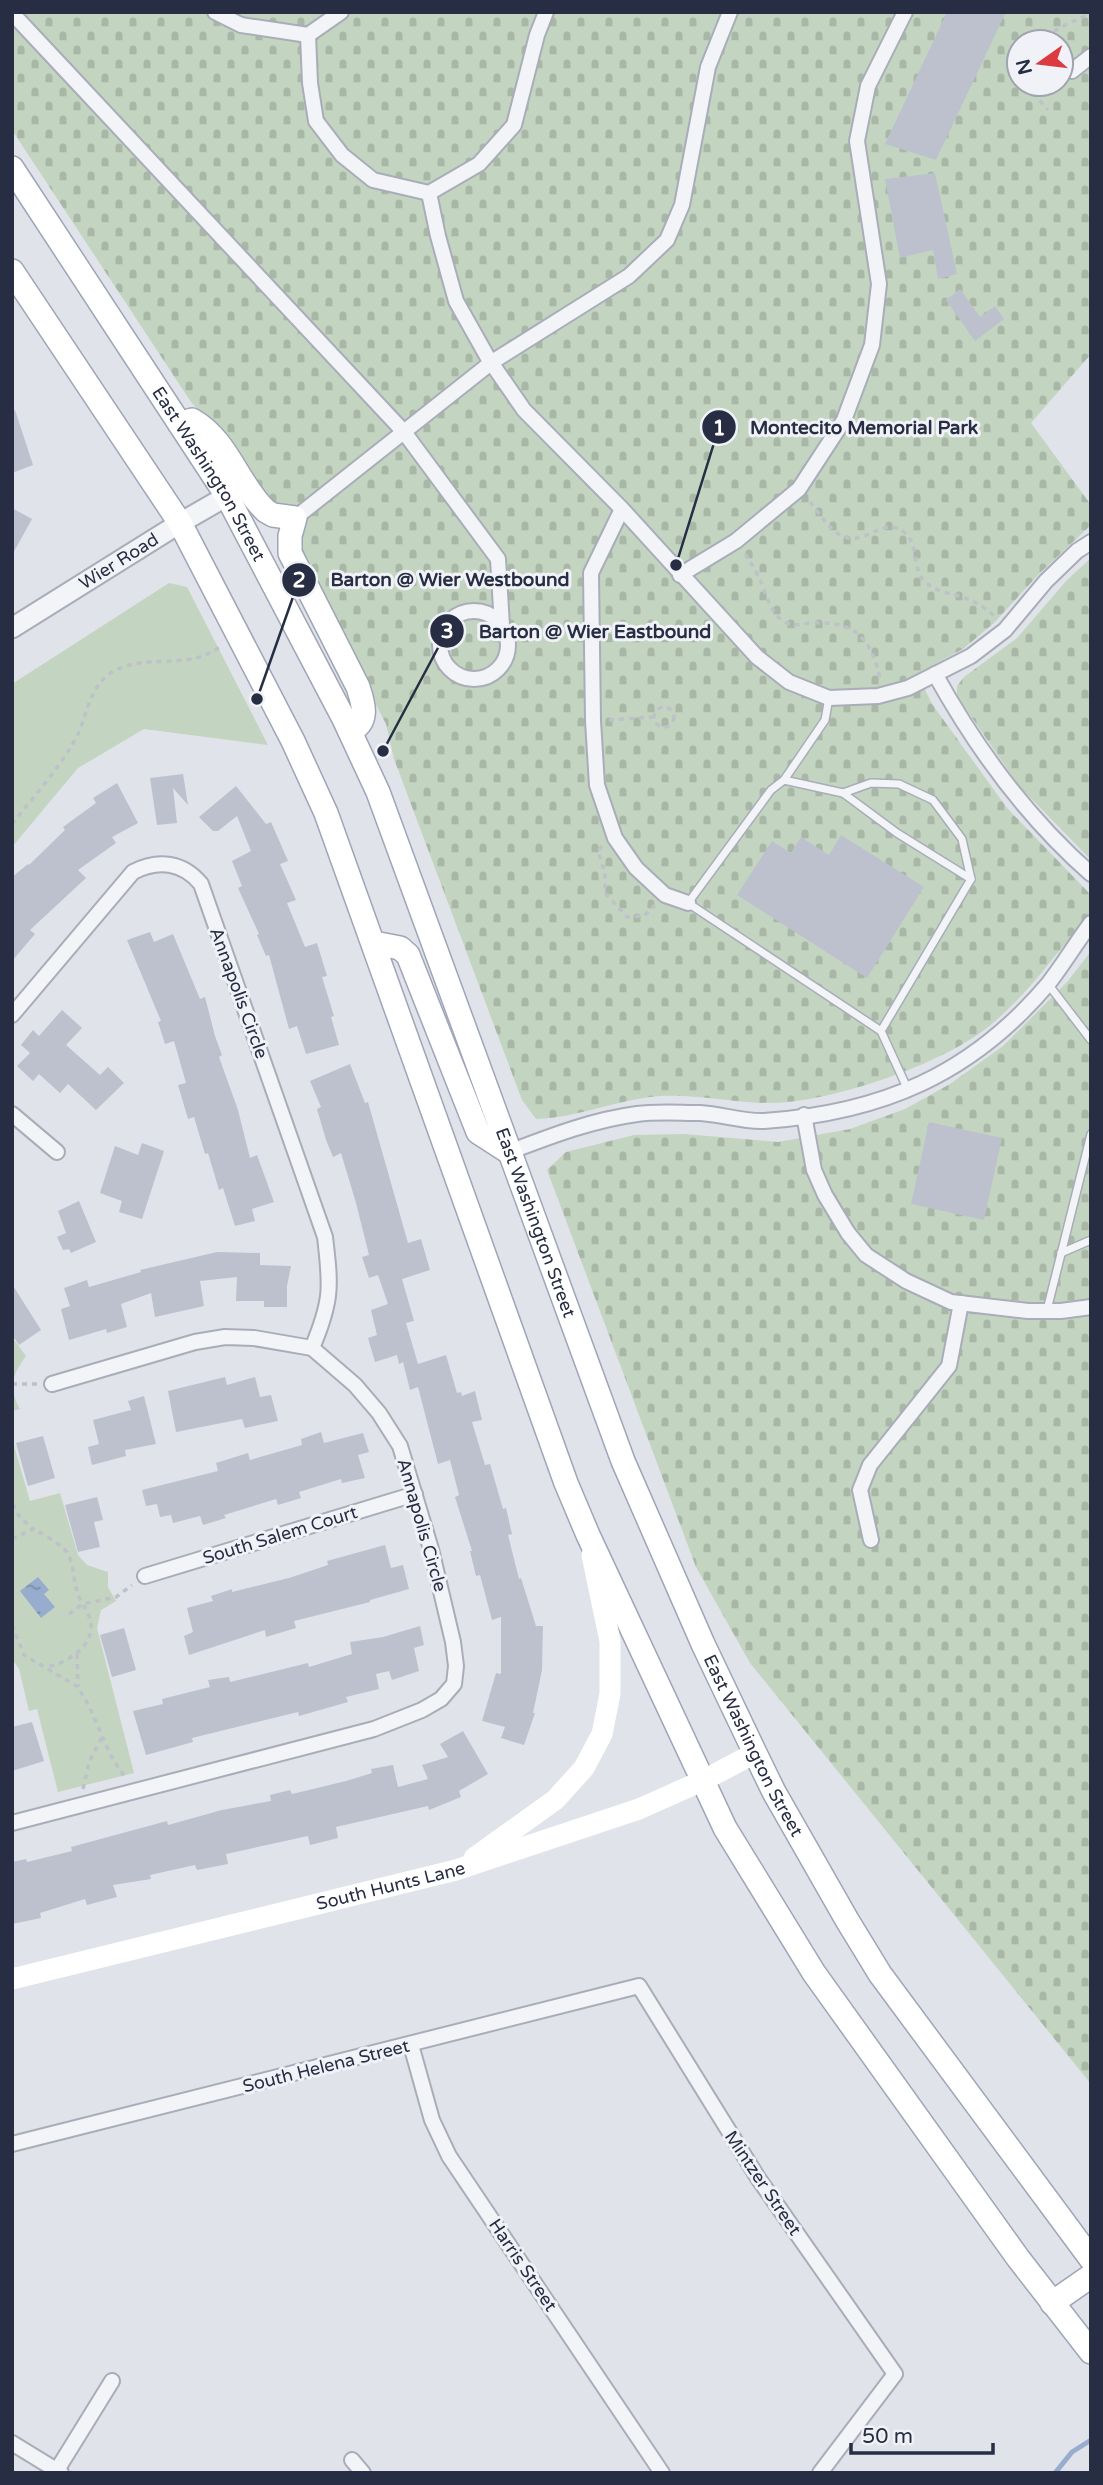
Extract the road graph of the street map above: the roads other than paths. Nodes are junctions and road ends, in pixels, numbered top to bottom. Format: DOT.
graph roads {
  1 [pos="215,12"];
  2 [pos="341,12"];
  3 [pos="546,12"];
  4 [pos="730,12"];
  5 [pos="905,12"];
  6 [pos="12,13"];
  7 [pos="308,35"];
  8 [pos="1091,55"];
  9 [pos="1075,68"];
  10 [pos="12,168"];
  11 [pos="429,192"];
  12 [pos="12,271"];
  13 [pos="492,362"];
  14 [pos="180,424"];
  15 [pos="404,432"];
  16 [pos="227,496"];
  17 [pos="622,509"];
  18 [pos="295,517"];
  19 [pos="180,523"];
  20 [pos="1091,542"];
  21 [pos="680,575"];
  22 [pos="502,626"];
  23 [pos="12,628"];
  24 [pos="935,674"];
  25 [pos="829,698"];
  26 [pos="350,731"];
  27 [pos="784,780"];
  28 [pos="843,793"];
  29 [pos="1091,874"];
  30 [pos="971,879"];
  31 [pos="688,903"];
  32 [pos="1091,923"];
  33 [pos="374,943"];
  34 [pos="1048,984"];
  35 [pos="12,1015"];
  36 [pos="881,1031"];
  37 [pos="1091,1040"];
  38 [pos="908,1090"];
  39 [pos="12,1114"];
  40 [pos="804,1115"];
  41 [pos="1091,1135"];
  42 [pos="509,1152"];
  43 [pos="57,1153"];
  44 [pos="1091,1240"];
  45 [pos="1061,1253"];
  46 [pos="961,1303"];
  47 [pos="1091,1307"];
  48 [pos="1047,1311"];
  49 [pos="312,1348"];
  50 [pos="52,1384"];
  51 [pos="415,1494"];
  52 [pos="588,1535"];
  53 [pos="871,1539"];
  54 [pos="145,1576"];
  55 [pos="755,1753"];
  56 [pos="702,1781"];
  57 [pos="12,1823"];
  58 [pos="456,1870"];
  59 [pos="12,1979"];
  60 [pos="639,1986"];
  61 [pos="411,2045"];
  62 [pos="12,2144"];
  63 [pos="1091,2259"];
  64 [pos="1091,2276"];
  65 [pos="1052,2303"];
  66 [pos="1091,2352"];
  67 [pos="112,2381"];
  68 [pos="12,2443"];
  69 [pos="352,2460"];
  70 [pos="59,2472"];
  71 [pos="363,2473"];
  72 [pos="662,2473"];
  73 [pos="820,2473"];
  1 -- 7 [label="street"];
  2 -- 7 [label="street"];
  3 -- 11 [label="street"];
  4 -- 13 [label="street"];
  5 -- 21 [label="street"];
  6 -- 15 [label="street"];
  7 -- 11 [label="street"];
  8 -- 9 [label="street"];
  10 -- 14 [label="main road, East Washington Street"];
  11 -- 13 [label="street"];
  12 -- 19 [label="main road"];
  13 -- 15 [label="street"];
  13 -- 17 [label="street"];
  14 -- 16 [label="main road, East Washington Street"];
  14 -- 18 [label="main road"];
  15 -- 18 [label="street"];
  15 -- 22 [label="street"];
  16 -- 19 [label="street, Wier Road"];
  16 -- 26 [label="main road, East Washington Street"];
  17 -- 21 [label="street"];
  17 -- 31 [label="street"];
  18 -- 26 [label="main road"];
  19 -- 23 [label="street, Wier Road"];
  19 -- 33 [label="main road"];
  20 -- 24 [label="street"];
  21 -- 25 [label="street"];
  22 -- 22 [label="street"];
  24 -- 25 [label="street"];
  24 -- 29 [label="street"];
  25 -- 27 [label="lane"];
  26 -- 42 [label="main road, East Washington Street"];
  27 -- 28 [label="lane"];
  27 -- 31 [label="lane"];
  28 -- 30 [label="lane"];
  28 -- 30 [label="lane"];
  30 -- 36 [label="lane"];
  31 -- 36 [label="lane"];
  32 -- 34 [label="street"];
  33 -- 42 [label="main road"];
  33 -- 52 [label="main road"];
  34 -- 37 [label="lane"];
  34 -- 38 [label="street"];
  35 -- 49 [label="street, Annapolis Circle"];
  36 -- 38 [label="lane"];
  38 -- 40 [label="street"];
  39 -- 43 [label="street"];
  40 -- 42 [label="street"];
  40 -- 46 [label="street"];
  41 -- 45 [label="lane"];
  42 -- 55 [label="main road, East Washington Street"];
  44 -- 45 [label="lane"];
  45 -- 48 [label="lane"];
  46 -- 48 [label="street"];
  46 -- 53 [label="street"];
  47 -- 48 [label="street"];
  49 -- 50 [label="street"];
  49 -- 51 [label="street, Annapolis Circle"];
  51 -- 54 [label="street, South Salem Court"];
  51 -- 57 [label="street, Annapolis Circle"];
  52 -- 56 [label="main road"];
  52 -- 58 [label="main road"];
  55 -- 56 [label="main road, South Hunts Lane"];
  55 -- 63 [label="main road, East Washington Street"];
  56 -- 58 [label="main road, South Hunts Lane"];
  56 -- 65 [label="main road"];
  58 -- 59 [label="main road, South Hunts Lane"];
  60 -- 61 [label="street, South Helena Street"];
  60 -- 73 [label="street, Mintzer Street"];
  61 -- 62 [label="street, South Helena Street"];
  61 -- 72 [label="street, Harris Street"];
  64 -- 65 [label="main road"];
  65 -- 66 [label="main road"];
  67 -- 70 [label="street"];
  68 -- 70 [label="street"];
  69 -- 71 [label="street"];
}
